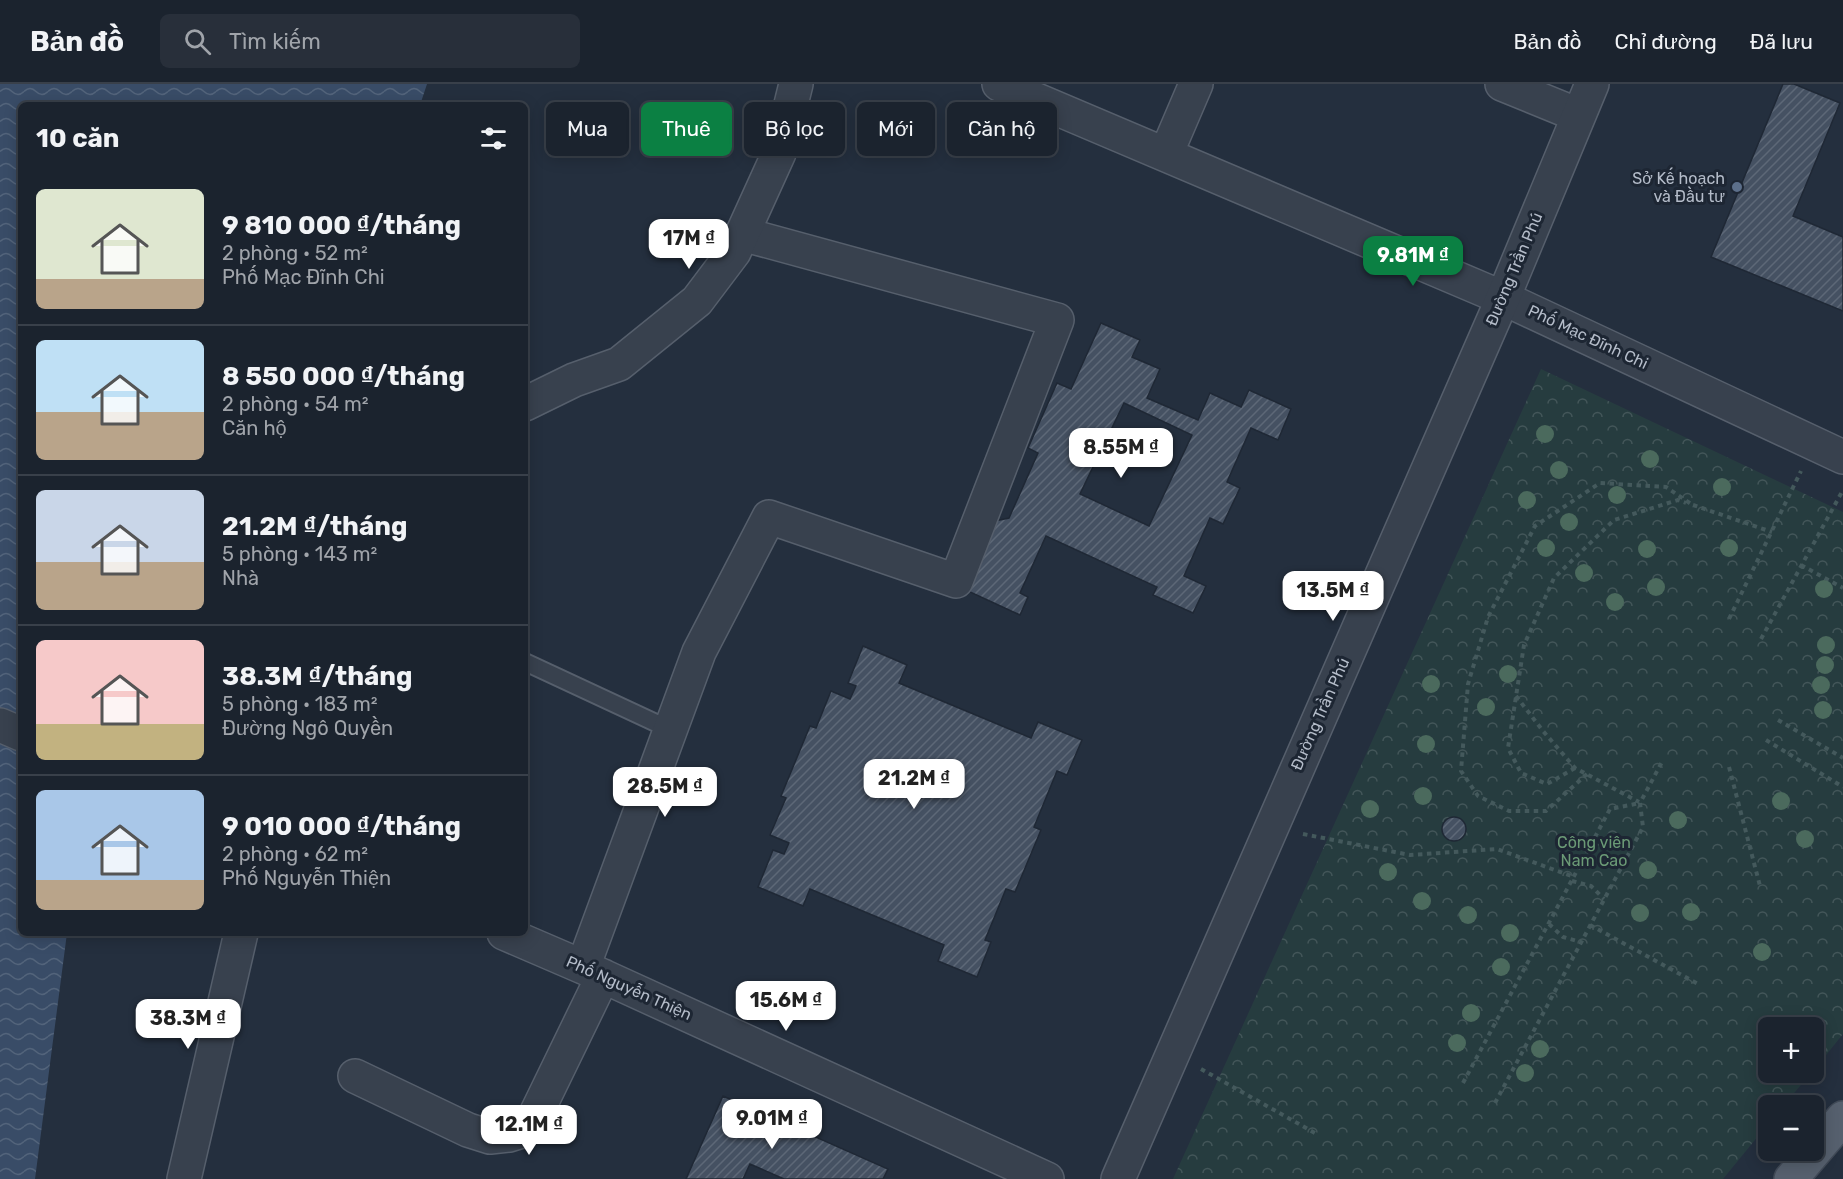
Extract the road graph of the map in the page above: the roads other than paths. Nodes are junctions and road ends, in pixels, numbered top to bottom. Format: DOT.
graph roads {
  1 [pos="796,84"];
  2 [pos="999,84"];
  3 [pos="1196,84"];
  4 [pos="1502,84"];
  5 [pos="1592,84"];
  6 [pos="1578,115"];
  7 [pos="1166,154"];
  8 [pos="742,234"];
  9 [pos="1503,298"];
  10 [pos="528,403"];
  11 [pos="1829,450"];
  12 [pos="528,663"];
  13 [pos="0,725"];
  14 [pos="671,730"];
  15 [pos="18,733"];
  16 [pos="240,936"];
  17 [pos="511,936"];
  18 [pos="593,971"];
  19 [pos="355,1076"];
  20 [pos="1843,1118"];
  21 [pos="184,1179"];
  22 [pos="1047,1179"];
  23 [pos="1118,1179"];
  24 [pos="1791,1179"];
  1 -- 8 [label="street"];
  2 -- 7 [label="street, Phố Mạc Đĩnh Chi"];
  3 -- 7 [label="street"];
  4 -- 6 [label="street"];
  5 -- 6 [label="street, Đường Trần Phú"];
  6 -- 9 [label="street, Đường Trần Phú"];
  7 -- 9 [label="street, Phố Mạc Đĩnh Chi"];
  8 -- 10 [label="street"];
  8 -- 14 [label="street"];
  9 -- 11 [label="street, Phố Mạc Đĩnh Chi"];
  9 -- 23 [label="street, Đường Trần Phú"];
  12 -- 14 [label="lane"];
  13 -- 15 [label="street"];
  14 -- 18 [label="street"];
  16 -- 21 [label="street"];
  17 -- 18 [label="street, Phố Nguyễn Thiện"];
  18 -- 19 [label="street"];
  18 -- 22 [label="street, Phố Nguyễn Thiện"];
  20 -- 24 [label="main road"];
}
